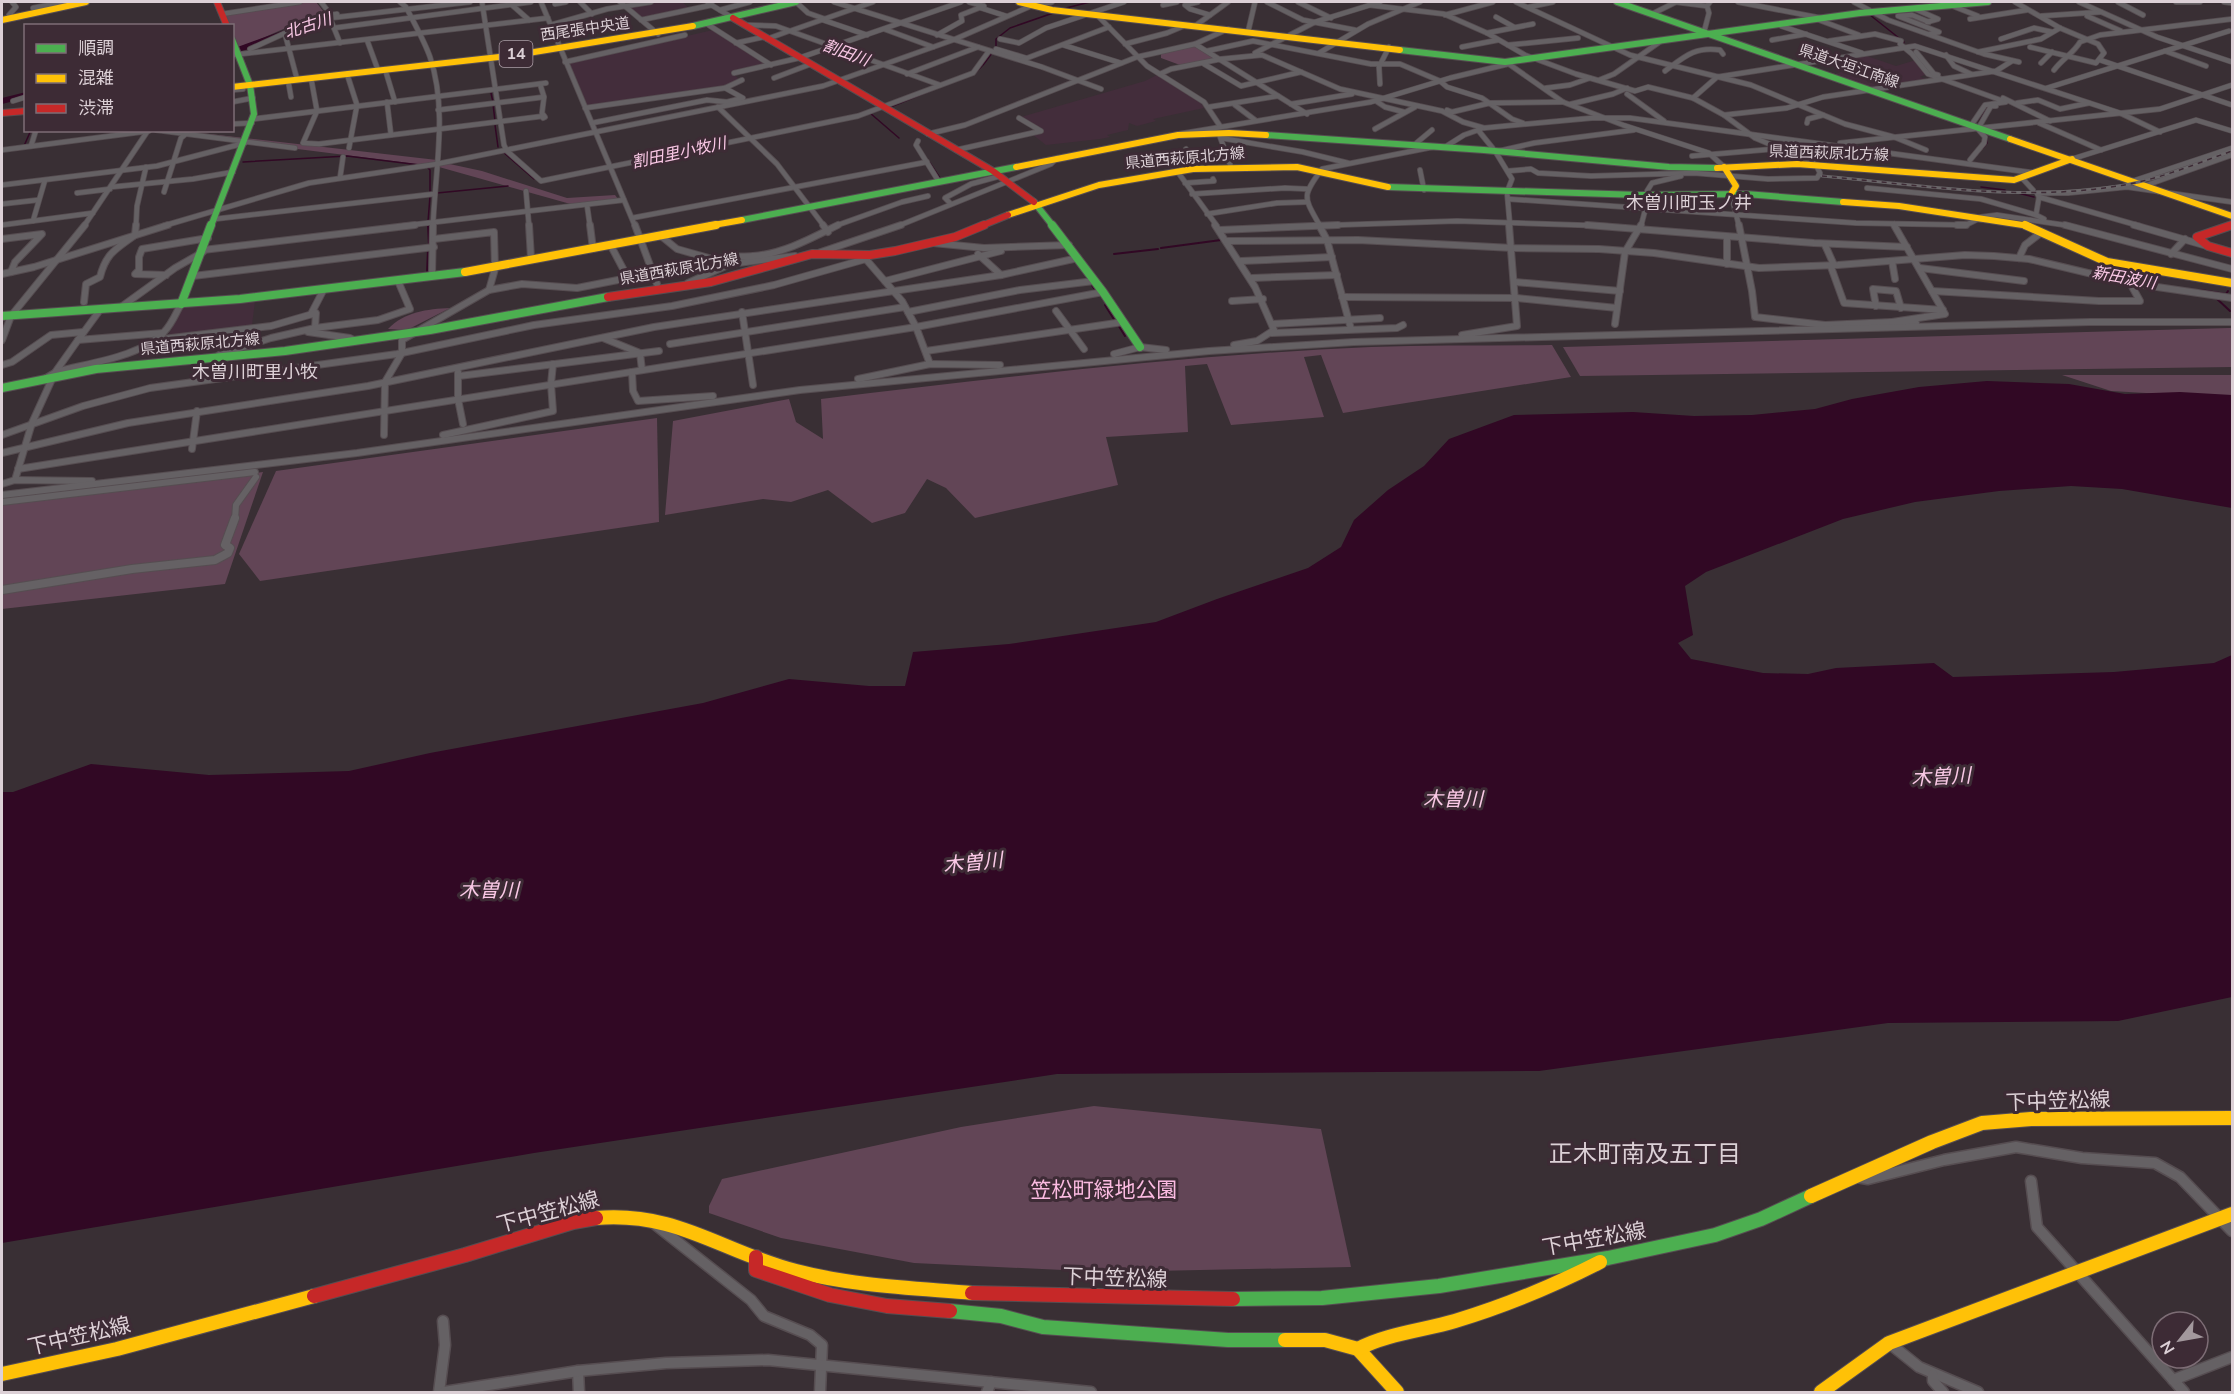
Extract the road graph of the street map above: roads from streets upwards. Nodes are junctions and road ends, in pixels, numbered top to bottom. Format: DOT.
graph roads {
  1 [pos="12,2"];
  2 [pos="27,2"];
  3 [pos="64,2"];
  4 [pos="86,2"];
  5 [pos="217,2"];
  6 [pos="300,2"];
  7 [pos="321,2"];
  8 [pos="400,2"];
  9 [pos="470,2"];
  10 [pos="482,2"];
  11 [pos="531,2"];
  12 [pos="542,2"];
  13 [pos="566,2"];
  14 [pos="580,2"];
  15 [pos="620,2"];
  16 [pos="651,2"];
  17 [pos="750,2"];
  18 [pos="793,2"];
  19 [pos="834,2"];
  20 [pos="873,2"];
  21 [pos="960,2"];
  22 [pos="969,2"];
  23 [pos="1019,2"];
  24 [pos="1124,2"];
  25 [pos="1177,2"];
  26 [pos="1198,2"];
  27 [pos="1228,2"];
  28 [pos="1254,2"];
  29 [pos="1267,2"];
  30 [pos="1298,2"];
  31 [pos="1380,2"];
  32 [pos="1420,2"];
  33 [pos="1493,2"];
  34 [pos="1516,2"];
  35 [pos="1553,2"];
  36 [pos="1617,2"];
  37 [pos="1676,2"];
  38 [pos="1738,2"];
  39 [pos="1854,2"];
  40 [pos="1988,2"];
  41 [pos="2015,2"];
  42 [pos="2079,2"];
  43 [pos="2118,2"];
  44 [pos="2176,2"];
  45 [pos="2200,2"];
  46 [pos="2224,2"];
  47 [pos="711,3"];
  48 [pos="1956,3"];
  49 [pos="2232,3"];
  50 [pos="2,4"];
  51 [pos="270,4"];
  52 [pos="512,4"];
  53 [pos="555,4"];
  54 [pos="1708,4"];
  55 [pos="1163,5"];
  56 [pos="1369,5"];
  57 [pos="625,6"];
  58 [pos="1031,6"];
  59 [pos="1052,6"];
  60 [pos="1528,7"];
  61 [pos="406,8"];
  62 [pos="855,8"];
  63 [pos="981,8"];
  64 [pos="1915,9"];
  65 [pos="33,10"];
  66 [pos="484,10"];
  67 [pos="690,10"];
  68 [pos="720,10"];
  69 [pos="1396,10"];
  70 [pos="2027,10"];
  71 [pos="2104,12"];
  72 [pos="1869,13"];
  73 [pos="222,14"];
  74 [pos="591,14"];
  75 [pos="1087,14"];
  76 [pos="1652,14"];
  77 [pos="1210,15"];
  78 [pos="1446,15"];
  79 [pos="2143,15"];
  80 [pos="1006,16"];
  81 [pos="1980,16"];
  82 [pos="2039,16"];
  83 [pos="2087,16"];
  84 [pos="13,17"];
  85 [pos="1496,17"];
  86 [pos="548,18"];
  87 [pos="733,18"];
  88 [pos="1331,18"];
  89 [pos="330,19"];
  90 [pos="412,19"];
  91 [pos="824,19"];
  92 [pos="1970,19"];
  93 [pos="2232,19"];
  94 [pos="2,20"];
  95 [pos="528,20"];
  96 [pos="641,20"];
  97 [pos="703,20"];
  98 [pos="1821,20"];
  99 [pos="1315,22"];
  100 [pos="1929,22"];
  101 [pos="901,23"];
  102 [pos="226,24"];
  103 [pos="1533,24"];
  104 [pos="1919,24"];
  105 [pos="551,25"];
  106 [pos="745,25"];
  107 [pos="1190,25"];
  108 [pos="486,26"];
  109 [pos="1781,26"];
  110 [pos="1109,27"];
  111 [pos="1514,27"];
  112 [pos="334,28"];
  113 [pos="2060,28"];
  114 [pos="884,29"];
  115 [pos="2140,29"];
  116 [pos="295,30"];
  117 [pos="1228,30"];
  118 [pos="1355,30"];
  119 [pos="788,31"];
  120 [pos="2229,31"];
  121 [pos="1248,32"];
  122 [pos="2052,32"];
  123 [pos="2122,32"];
  124 [pos="1487,33"];
  125 [pos="2020,33"];
  126 [pos="285,34"];
  127 [pos="419,34"];
  128 [pos="1708,34"];
  129 [pos="1807,34"];
  130 [pos="1930,34"];
  131 [pos="662,35"];
  132 [pos="685,35"];
  133 [pos="867,35"];
  134 [pos="937,35"];
  135 [pos="1287,36"];
  136 [pos="1860,36"];
  137 [pos="1993,37"];
  138 [pos="312,38"];
  139 [pos="765,38"];
  140 [pos="1578,38"];
  141 [pos="1000,39"];
  142 [pos="2001,39"];
  143 [pos="2041,39"];
  144 [pos="2087,39"];
  145 [pos="367,40"];
  146 [pos="953,40"];
  147 [pos="1498,40"];
  148 [pos="1772,40"];
  149 [pos="1829,41"];
  150 [pos="1019,42"];
  151 [pos="1337,42"];
  152 [pos="1661,42"];
  153 [pos="340,43"];
  154 [pos="736,43"];
  155 [pos="1125,44"];
  156 [pos="1195,44"];
  157 [pos="2015,44"];
  158 [pos="314,45"];
  159 [pos="1063,45"];
  160 [pos="1270,45"];
  161 [pos="1508,45"];
  162 [pos="2181,45"];
  163 [pos="976,46"];
  164 [pos="1907,46"];
  165 [pos="831,47"];
  166 [pos="933,47"];
  167 [pos="1389,47"];
  168 [pos="1462,47"];
  169 [pos="1704,47"];
  170 [pos="2030,47"];
  171 [pos="288,48"];
  172 [pos="1616,48"];
  173 [pos="560,49"];
  174 [pos="237,50"];
  175 [pos="989,51"];
  176 [pos="1006,51"];
  177 [pos="1207,51"];
  178 [pos="2164,51"];
  179 [pos="1976,52"];
  180 [pos="2052,52"];
  181 [pos="1255,53"];
  182 [pos="1319,53"];
  183 [pos="1864,53"];
  184 [pos="1723,54"];
  185 [pos="1946,55"];
  186 [pos="2066,55"];
  187 [pos="490,57"];
  188 [pos="1137,57"];
  189 [pos="1637,57"];
  190 [pos="799,58"];
  191 [pos="1026,58"];
  192 [pos="1539,58"];
  193 [pos="1219,59"];
  194 [pos="2100,60"];
  195 [pos="1020,61"];
  196 [pos="2012,61"];
  197 [pos="565,62"];
  198 [pos="2019,62"];
  199 [pos="2232,62"];
  200 [pos="1121,63"];
  201 [pos="1507,63"];
  202 [pos="2041,63"];
  203 [pos="432,64"];
  204 [pos="811,64"];
  205 [pos="1204,64"];
  206 [pos="1381,64"];
  207 [pos="1797,64"];
  208 [pos="771,65"];
  209 [pos="882,65"];
  210 [pos="2118,65"];
  211 [pos="1672,66"];
  212 [pos="2206,66"];
  213 [pos="382,70"];
  214 [pos="2054,70"];
  215 [pos="1239,71"];
  216 [pos="1665,71"];
  217 [pos="1996,71"];
  218 [pos="1301,72"];
  219 [pos="734,73"];
  220 [pos="347,74"];
  221 [pos="907,74"];
  222 [pos="1160,74"];
  223 [pos="1222,74"];
  224 [pos="1972,75"];
  225 [pos="1717,77"];
  226 [pos="311,78"];
  227 [pos="774,78"];
  228 [pos="1590,78"];
  229 [pos="1942,79"];
  230 [pos="1949,79"];
  231 [pos="292,80"];
  232 [pos="742,80"];
  233 [pos="1079,80"];
  234 [pos="1599,80"];
  235 [pos="838,81"];
  236 [pos="1440,81"];
  237 [pos="546,83"];
  238 [pos="1258,83"];
  239 [pos="540,84"];
  240 [pos="1380,84"];
  241 [pos="939,86"];
  242 [pos="2232,86"];
  243 [pos="240,88"];
  244 [pos="725,88"];
  245 [pos="1546,88"];
  246 [pos="2046,88"];
  247 [pos="1101,89"];
  248 [pos="495,90"];
  249 [pos="1873,90"];
  250 [pos="1628,91"];
  251 [pos="1358,93"];
  252 [pos="2203,95"];
  253 [pos="438,96"];
  254 [pos="1278,96"];
  255 [pos="544,97"];
  256 [pos="24,98"];
  257 [pos="254,98"];
  258 [pos="291,98"];
  259 [pos="1384,98"];
  260 [pos="1693,98"];
  261 [pos="1319,99"];
  262 [pos="13,101"];
  263 [pos="673,101"];
  264 [pos="1376,101"];
  265 [pos="234,102"];
  266 [pos="387,102"];
  267 [pos="395,102"];
  268 [pos="497,102"];
  269 [pos="1563,102"];
  270 [pos="1490,103"];
  271 [pos="2017,103"];
  272 [pos="2090,103"];
  273 [pos="1291,104"];
  274 [pos="1570,104"];
  275 [pos="1235,105"];
  276 [pos="1800,105"];
  277 [pos="2232,105"];
  278 [pos="357,106"];
  279 [pos="676,106"];
  280 [pos="1416,106"];
  281 [pos="718,107"];
  282 [pos="1209,107"];
  283 [pos="585,108"];
  284 [pos="884,108"];
  285 [pos="1332,108"];
  286 [pos="2060,109"];
  287 [pos="438,110"];
  288 [pos="24,111"];
  289 [pos="317,111"];
  290 [pos="1305,112"];
  291 [pos="1404,112"];
  292 [pos="2,113"];
  293 [pos="2037,113"];
  294 [pos="2120,113"];
  295 [pos="681,115"];
  296 [pos="1598,115"];
  297 [pos="1724,115"];
  298 [pos="1823,115"];
  299 [pos="1310,116"];
  300 [pos="1605,117"];
  301 [pos="1019,118"];
  302 [pos="1557,119"];
  303 [pos="1256,120"];
  304 [pos="252,121"];
  305 [pos="1664,121"];
  306 [pos="2050,121"];
  307 [pos="501,122"];
  308 [pos="2037,122"];
  309 [pos="592,123"];
  310 [pos="1523,123"];
  311 [pos="1807,123"];
  312 [pos="234,124"];
  313 [pos="1977,127"];
  314 [pos="1374,129"];
  315 [pos="1481,129"];
  316 [pos="1636,129"];
  317 [pos="439,130"];
  318 [pos="1432,130"];
  319 [pos="2232,131"];
  320 [pos="35,132"];
  321 [pos="141,132"];
  322 [pos="148,132"];
  323 [pos="188,132"];
  324 [pos="209,132"];
  325 [pos="595,132"];
  326 [pos="1220,132"];
  327 [pos="2160,132"];
  328 [pos="1747,133"];
  329 [pos="928,134"];
  330 [pos="391,135"];
  331 [pos="1894,137"];
  332 [pos="750,138"];
  333 [pos="218,141"];
  334 [pos="245,141"];
  335 [pos="351,141"];
  336 [pos="918,141"];
  337 [pos="1837,143"];
  338 [pos="1827,144"];
  339 [pos="1414,145"];
  340 [pos="31,146"];
  341 [pos="1439,147"];
  342 [pos="295,148"];
  343 [pos="349,148"];
  344 [pos="1779,148"];
  345 [pos="2232,148"];
  346 [pos="1186,149"];
  347 [pos="2,150"];
  348 [pos="505,150"];
  349 [pos="956,150"];
  350 [pos="1926,150"];
  351 [pos="2101,150"];
  352 [pos="215,151"];
  353 [pos="1497,151"];
  354 [pos="1226,153"];
  355 [pos="1709,153"];
  356 [pos="2232,155"];
  357 [pos="1692,156"];
  358 [pos="343,157"];
  359 [pos="1057,158"];
  360 [pos="2072,159"];
  361 [pos="927,162"];
  362 [pos="1972,162"];
  363 [pos="172,163"];
  364 [pos="1349,163"];
  365 [pos="437,164"];
  366 [pos="1819,165"];
  367 [pos="146,167"];
  368 [pos="610,167"];
  369 [pos="1231,167"];
  370 [pos="122,170"];
  371 [pos="1420,170"];
  372 [pos="1177,171"];
  373 [pos="1320,171"];
  374 [pos="1508,171"];
  375 [pos="233,172"];
  376 [pos="1727,172"];
  377 [pos="2040,172"];
  378 [pos="1694,173"];
  379 [pos="1000,176"];
  380 [pos="1976,177"];
  381 [pos="340,178"];
  382 [pos="2022,178"];
  383 [pos="1213,179"];
  384 [pos="45,180"];
  385 [pos="2133,181"];
  386 [pos="166,182"];
  387 [pos="939,182"];
  388 [pos="1185,183"];
  389 [pos="142,184"];
  390 [pos="2,185"];
  391 [pos="2147,185"];
  392 [pos="795,187"];
  393 [pos="110,188"];
  394 [pos="1867,188"];
  395 [pos="1307,189"];
  396 [pos="1424,190"];
  397 [pos="2033,190"];
  398 [pos="526,191"];
  399 [pos="164,192"];
  400 [pos="77,193"];
  401 [pos="1648,193"];
  402 [pos="2170,193"];
  403 [pos="434,194"];
  404 [pos="1192,194"];
  405 [pos="1731,194"];
  406 [pos="928,196"];
  407 [pos="1508,196"];
  408 [pos="2039,197"];
  409 [pos="38,200"];
  410 [pos="624,200"];
  411 [pos="1307,202"];
  412 [pos="2232,202"];
  413 [pos="2,204"];
  414 [pos="951,204"];
  415 [pos="1036,204"];
  416 [pos="587,205"];
  417 [pos="811,207"];
  418 [pos="1647,208"];
  419 [pos="528,212"];
  420 [pos="93,213"];
  421 [pos="217,213"];
  422 [pos="1207,214"];
  423 [pos="1739,215"];
  424 [pos="2036,215"];
  425 [pos="493,216"];
  426 [pos="2232,216"];
  427 [pos="1981,217"];
  428 [pos="632,218"];
  429 [pos="1998,220"];
  430 [pos="2045,220"];
  431 [pos="33,221"];
  432 [pos="1511,221"];
  433 [pos="434,223"];
  434 [pos="1894,224"];
  435 [pos="2,225"];
  436 [pos="2232,225"];
  437 [pos="1321,226"];
  438 [pos="1640,229"];
  439 [pos="1219,230"];
  440 [pos="494,232"];
  441 [pos="828,232"];
  442 [pos="2042,232"];
  443 [pos="135,235"];
  444 [pos="661,236"];
  445 [pos="1727,237"];
  446 [pos="208,238"];
  447 [pos="1740,238"];
  448 [pos="2,239"];
  449 [pos="434,239"];
  450 [pos="2185,239"];
  451 [pos="641,240"];
  452 [pos="1327,240"];
  453 [pos="1227,241"];
  454 [pos="933,243"];
  455 [pos="1069,245"];
  456 [pos="1825,245"];
  457 [pos="611,246"];
  458 [pos="2207,246"];
  459 [pos="434,247"];
  460 [pos="972,247"];
  461 [pos="1907,247"];
  462 [pos="1014,248"];
  463 [pos="1513,248"];
  464 [pos="593,249"];
  465 [pos="203,251"];
  466 [pos="1625,252"];
  467 [pos="2232,253"];
  468 [pos="2171,254"];
  469 [pos="810,255"];
  470 [pos="981,256"];
  471 [pos="864,257"];
  472 [pos="1332,257"];
  473 [pos="531,258"];
  474 [pos="1078,258"];
  475 [pos="2019,258"];
  476 [pos="56,259"];
  477 [pos="715,259"];
  478 [pos="1914,259"];
  479 [pos="1241,261"];
  480 [pos="1892,261"];
  481 [pos="730,264"];
  482 [pos="1727,264"];
  483 [pos="1834,265"];
  484 [pos="496,267"];
  485 [pos="1746,267"];
  486 [pos="1920,268"];
  487 [pos="2232,268"];
  488 [pos="11,272"];
  489 [pos="2,274"];
  490 [pos="166,275"];
  491 [pos="1001,275"];
  492 [pos="1337,275"];
  493 [pos="193,276"];
  494 [pos="432,276"];
  495 [pos="1252,278"];
  496 [pos="1895,279"];
  497 [pos="398,281"];
  498 [pos="885,281"];
  499 [pos="1094,281"];
  500 [pos="2024,281"];
  501 [pos="1515,282"];
  502 [pos="2130,283"];
  503 [pos="2232,283"];
  504 [pos="657,284"];
  505 [pos="684,286"];
  506 [pos="489,290"];
  507 [pos="323,291"];
  508 [pos="893,291"];
  509 [pos="1620,291"];
  510 [pos="1932,291"];
  511 [pos="1103,292"];
  512 [pos="627,293"];
  513 [pos="1342,297"];
  514 [pos="1516,298"];
  515 [pos="2232,298"];
  516 [pos="1263,299"];
  517 [pos="1232,301"];
  518 [pos="84,302"];
  519 [pos="181,304"];
  520 [pos="1876,306"];
  521 [pos="120,308"];
  522 [pos="1617,308"];
  523 [pos="1901,308"];
  524 [pos="100,310"];
  525 [pos="907,310"];
  526 [pos="1943,310"];
  527 [pos="1056,311"];
  528 [pos="742,312"];
  529 [pos="311,314"];
  530 [pos="6,316"];
  531 [pos="1380,318"];
  532 [pos="1348,319"];
  533 [pos="1123,322"];
  534 [pos="1892,322"];
  535 [pos="2232,322"];
  536 [pos="1272,324"];
  537 [pos="1615,324"];
  538 [pos="1403,325"];
  539 [pos="916,327"];
  540 [pos="1955,327"];
  541 [pos="315,328"];
  542 [pos="1071,329"];
  543 [pos="1351,329"];
  544 [pos="83,332"];
  545 [pos="306,332"];
  546 [pos="164,333"];
  547 [pos="415,333"];
  548 [pos="744,333"];
  549 [pos="1272,333"];
  550 [pos="603,338"];
  551 [pos="2,340"];
  552 [pos="78,340"];
  553 [pos="155,340"];
  554 [pos="1416,340"];
  555 [pos="356,341"];
  556 [pos="670,344"];
  557 [pos="1140,347"];
  558 [pos="555,349"];
  559 [pos="1084,349"];
  560 [pos="659,351"];
  561 [pos="926,351"];
  562 [pos="1209,351"];
  563 [pos="402,353"];
  564 [pos="640,353"];
  565 [pos="748,354"];
  566 [pos="209,359"];
  567 [pos="1082,362"];
  568 [pos="554,363"];
  569 [pos="930,364"];
  570 [pos="2,365"];
  571 [pos="1044,366"];
  572 [pos="642,370"];
  573 [pos="458,372"];
  574 [pos="632,372"];
  575 [pos="51,376"];
  576 [pos="385,382"];
  577 [pos="551,384"];
  578 [pos="753,385"];
  579 [pos="2,388"];
  580 [pos="819,388"];
  581 [pos="768,394"];
  582 [pos="458,399"];
  583 [pos="197,411"];
  584 [pos="384,411"];
  585 [pos="32,423"];
  586 [pos="463,424"];
  587 [pos="2,433"];
  588 [pos="384,435"];
  589 [pos="192,445"];
  590 [pos="24,446"];
  591 [pos="2,453"];
  592 [pos="357,453"];
  593 [pos="18,469"];
  594 [pos="15,480"];
  595 [pos="145,480"];
  596 [pos="2,484"];
  597 [pos="2,495"];
  598 [pos="2,502"];
  599 [pos="2,590"];
  600 [pos="2232,1118"];
  601 [pos="1855,1177"];
  602 [pos="2031,1181"];
  603 [pos="2232,1214"];
  604 [pos="639,1215"];
  605 [pos="2220,1219"];
  606 [pos="2232,1231"];
  607 [pos="756,1257"];
  608 [pos="1608,1258"];
  609 [pos="2076,1272"];
  610 [pos="443,1321"];
  611 [pos="1889,1343"];
  612 [pos="1358,1349"];
  613 [pos="2232,1357"];
  614 [pos="821,1364"];
  615 [pos="578,1371"];
  616 [pos="2,1374"];
  617 [pos="1933,1375"];
  618 [pos="2173,1380"];
  619 [pos="989,1387"];
  620 [pos="439,1392"];
  621 [pos="444,1392"];
  622 [pos="579,1392"];
  623 [pos="820,1392"];
  624 [pos="1091,1392"];
  625 [pos="1397,1392"];
  626 [pos="1821,1392"];
  627 [pos="1943,1392"];
  628 [pos="1978,1392"];
  629 [pos="2184,1392"];
  1 -- 50 [label="street"];
  1 -- 84 [label="street"];
  2 -- 65 [label="street"];
  3 -- 65 [label="street"];
  4 -- 65 [label="street"];
  5 -- 73 [label="street"];
  6 -- 51 [label="street"];
  7 -- 61 [label="street"];
  8 -- 61 [label="street"];
  9 -- 61 [label="street"];
  10 -- 66 [label="street"];
  11 -- 52 [label="street"];
  12 -- 86 [label="street"];
  13 -- 53 [label="street"];
  14 -- 74 [label="street"];
  15 -- 57 [label="street"];
  16 -- 57 [label="street"];
  17 -- 68 [label="street"];
  18 -- 87 [label="street, 西尾張中央道 / 14"];
  18 -- 91 [label="street"];
  19 -- 62 [label="street"];
  20 -- 62 [label="street"];
  21 -- 101 [label="street"];
  22 -- 63 [label="street"];
  23 -- 58 [label="street"];
  24 -- 75 [label="street"];
  25 -- 55 [label="street"];
  26 -- 77 [label="street"];
  27 -- 77 [label="street"];
  28 -- 121 [label="street"];
  29 -- 99 [label="street"];
  30 -- 88 [label="street"];
  31 -- 56 [label="street"];
  32 -- 69 [label="street"];
  33 -- 78 [label="street"];
  34 -- 60 [label="street"];
  35 -- 60 [label="street"];
  36 -- 76 [label="street, 県道大垣江南線"];
  37 -- 54 [label="street"];
  37 -- 76 [label="street"];
  38 -- 98 [label="street"];
  39 -- 72 [label="street"];
  40 -- 48 [label="street"];
  41 -- 70 [label="street"];
  42 -- 71 [label="street"];
  43 -- 79 [label="street"];
  44 -- 45 [label="street"];
  46 -- 49 [label="street"];
  47 -- 67 [label="street"];
  47 -- 68 [label="street"];
  48 -- 64 [label="street"];
  48 -- 81 [label="street"];
  51 -- 73 [label="street"];
  52 -- 66 [label="street"];
  52 -- 95 [label="street"];
  54 -- 128 [label="street"];
  56 -- 69 [label="street"];
  56 -- 88 [label="street"];
  57 -- 74 [label="street"];
  57 -- 96 [label="street"];
  58 -- 59 [label="street"];
  58 -- 80 [label="street"];
  59 -- 75 [label="street"];
  60 -- 172 [label="street"];
  61 -- 89 [label="street"];
  61 -- 90 [label="street"];
  62 -- 91 [label="street"];
  62 -- 101 [label="street"];
  63 -- 80 [label="street"];
  63 -- 134 [label="street"];
  64 -- 72 [label="street"];
  64 -- 100 [label="street"];
  65 -- 84 [label="street"];
  66 -- 90 [label="street"];
  66 -- 108 [label="street"];
  67 -- 96 [label="street"];
  67 -- 97 [label="street"];
  68 -- 87 [label="street"];
  69 -- 78 [label="street"];
  69 -- 118 [label="street"];
  70 -- 81 [label="street"];
  70 -- 82 [label="street"];
  71 -- 82 [label="street"];
  71 -- 115 [label="street"];
  72 -- 98 [label="street"];
  72 -- 130 [label="street"];
  73 -- 102 [label="street"];
  74 -- 105 [label="street"];
  75 -- 107 [label="street"];
  75 -- 110 [label="street"];
  75 -- 150 [label="street"];
  76 -- 128 [label="street, 県道大垣江南線"];
  77 -- 107 [label="street"];
  78 -- 124 [label="street"];
  80 -- 146 [label="street"];
  81 -- 92 [label="street"];
  82 -- 113 [label="street"];
  83 -- 123 [label="street"];
  84 -- 94 [label="street"];
  85 -- 111 [label="street"];
  86 -- 95 [label="street"];
  86 -- 105 [label="street"];
  87 -- 97 [label="street, 西尾張中央道 / 14"];
  87 -- 106 [label="street"];
  88 -- 99 [label="street"];
  89 -- 112 [label="street"];
  89 -- 116 [label="street"];
  89 -- 126 [label="street"];
  90 -- 112 [label="street"];
  90 -- 127 [label="street"];
  91 -- 119 [label="street"];
  91 -- 133 [label="street"];
  93 -- 115 [label="street"];
  95 -- 108 [label="street"];
  96 -- 131 [label="street"];
  97 -- 131 [label="street, 西尾張中央道 / 14"];
  97 -- 154 [label="street"];
  98 -- 109 [label="street"];
  98 -- 136 [label="street"];
  99 -- 118 [label="street"];
  99 -- 135 [label="street"];
  100 -- 104 [label="street"];
  100 -- 104 [label="street"];
  101 -- 114 [label="street"];
  101 -- 134 [label="street"];
  103 -- 111 [label="street"];
  104 -- 130 [label="street"];
  105 -- 173 [label="street"];
  106 -- 119 [label="street"];
  106 -- 139 [label="street"];
  107 -- 117 [label="street"];
  107 -- 155 [label="street"];
  108 -- 127 [label="street"];
  108 -- 187 [label="street"];
  109 -- 128 [label="street"];
  109 -- 129 [label="street"];
  110 -- 155 [label="street"];
  110 -- 159 [label="street"];
  111 -- 124 [label="street"];
  112 -- 153 [label="street"];
  113 -- 122 [label="street"];
  113 -- 144 [label="street"];
  114 -- 133 [label="street"];
  114 -- 166 [label="street"];
  115 -- 123 [label="street"];
  115 -- 162 [label="street"];
  117 -- 121 [label="street"];
  117 -- 156 [label="street"];
  118 -- 151 [label="street"];
  119 -- 139 [label="street"];
  119 -- 165 [label="street"];
  120 -- 162 [label="street"];
  121 -- 135 [label="street"];
  122 -- 125 [label="street"];
  122 -- 143 [label="street"];
  123 -- 144 [label="street"];
  124 -- 147 [label="street"];
  125 -- 142 [label="street"];
  125 -- 143 [label="street"];
  126 -- 171 [label="street"];
  126 -- 174 [label="street"];
  127 -- 145 [label="street"];
  127 -- 203 [label="street"];
  128 -- 152 [label="street"];
  128 -- 169 [label="street"];
  128 -- 207 [label="street, 県道大垣江南線"];
  129 -- 148 [label="street"];
  129 -- 149 [label="street"];
  130 -- 179 [label="street"];
  131 -- 132 [label="street"];
  131 -- 173 [label="street, 西尾張中央道 / 14"];
  131 -- 197 [label="street"];
  133 -- 165 [label="street"];
  134 -- 146 [label="street"];
  135 -- 151 [label="street"];
  135 -- 160 [label="street"];
  136 -- 149 [label="street"];
  136 -- 164 [label="street"];
  137 -- 142 [label="street"];
  138 -- 158 [label="street"];
  139 -- 154 [label="street"];
  139 -- 190 [label="street"];
  140 -- 161 [label="street"];
  141 -- 150 [label="street"];
  142 -- 157 [label="street"];
  143 -- 157 [label="street"];
  144 -- 186 [label="street"];
  144 -- 194 [label="street"];
  145 -- 153 [label="street"];
  145 -- 213 [label="street"];
  146 -- 163 [label="street"];
  146 -- 166 [label="street"];
  147 -- 161 [label="street"];
  147 -- 168 [label="street"];
  149 -- 183 [label="street"];
  150 -- 176 [label="street"];
  151 -- 167 [label="street"];
  151 -- 182 [label="street"];
  152 -- 172 [label="street"];
  152 -- 189 [label="street"];
  153 -- 158 [label="street"];
  154 -- 208 [label="street"];
  155 -- 188 [label="street"];
  156 -- 177 [label="street"];
  156 -- 188 [label="street"];
  157 -- 179 [label="street"];
  158 -- 171 [label="street"];
  159 -- 191 [label="street"];
  159 -- 200 [label="street"];
  160 -- 177 [label="street"];
  160 -- 181 [label="street"];
  160 -- 182 [label="street"];
  161 -- 192 [label="street"];
  162 -- 178 [label="street"];
  162 -- 199 [label="street"];
  163 -- 175 [label="street"];
  163 -- 176 [label="street"];
  163 -- 221 [label="street"];
  164 -- 183 [label="street"];
  164 -- 185 [label="street"];
  164 -- 229 [label="street"];
  164 -- 230 [label="street"];
  165 -- 190 [label="street"];
  165 -- 209 [label="street"];
  166 -- 209 [label="street"];
  167 -- 201 [label="street"];
  167 -- 206 [label="street"];
  169 -- 184 [label="street"];
  169 -- 211 [label="street"];
  170 -- 180 [label="street"];
  171 -- 174 [label="street"];
  171 -- 231 [label="street"];
  172 -- 189 [label="street"];
  172 -- 192 [label="street"];
  173 -- 187 [label="street, 西尾張中央道 / 14"];
  173 -- 197 [label="street"];
  174 -- 243 [label="street"];
  175 -- 195 [label="street"];
  175 -- 241 [label="street"];
  176 -- 191 [label="street"];
  177 -- 193 [label="street"];
  178 -- 210 [label="street"];
  178 -- 212 [label="street"];
  179 -- 196 [label="street"];
  180 -- 186 [label="street"];
  180 -- 202 [label="street"];
  181 -- 193 [label="street"];
  181 -- 259 [label="street"];
  182 -- 206 [label="street"];
  183 -- 207 [label="street"];
  185 -- 217 [label="street"];
  185 -- 224 [label="street"];
  186 -- 194 [label="street"];
  186 -- 214 [label="street"];
  187 -- 203 [label="street, 西尾張中央道 / 14"];
  187 -- 248 [label="street"];
  188 -- 200 [label="street"];
  188 -- 222 [label="street"];
  189 -- 211 [label="street"];
  189 -- 234 [label="street"];
  190 -- 204 [label="street"];
  190 -- 208 [label="street"];
  191 -- 195 [label="street"];
  192 -- 201 [label="street"];
  192 -- 228 [label="street"];
  193 -- 205 [label="street"];
  193 -- 215 [label="street"];
  193 -- 218 [label="street"];
  194 -- 210 [label="street"];
  195 -- 233 [label="street"];
  196 -- 198 [label="street"];
  196 -- 217 [label="street"];
  197 -- 283 [label="street"];
  200 -- 233 [label="street"];
  201 -- 236 [label="street"];
  201 -- 245 [label="street"];
  203 -- 213 [label="street, 西尾張中央道 / 14"];
  203 -- 253 [label="street"];
  204 -- 227 [label="street"];
  204 -- 235 [label="street"];
  205 -- 222 [label="street"];
  205 -- 223 [label="street"];
  206 -- 236 [label="street"];
  206 -- 240 [label="street"];
  207 -- 225 [label="street"];
  207 -- 249 [label="street, 県道大垣江南線"];
  208 -- 219 [label="street"];
  209 -- 221 [label="street"];
  209 -- 235 [label="street"];
  210 -- 246 [label="street"];
  210 -- 252 [label="street"];
  211 -- 216 [label="street"];
  211 -- 225 [label="street"];
  213 -- 220 [label="street, 西尾張中央道 / 14"];
  213 -- 267 [label="street"];
  215 -- 223 [label="street"];
  215 -- 238 [label="street"];
  217 -- 224 [label="street"];
  217 -- 246 [label="street"];
  218 -- 238 [label="street"];
  218 -- 251 [label="street"];
  220 -- 226 [label="street, 西尾張中央道 / 14"];
  220 -- 278 [label="street"];
  221 -- 241 [label="street"];
  222 -- 282 [label="street"];
  223 -- 238 [label="street"];
  224 -- 230 [label="street"];
  225 -- 260 [label="street"];
  225 -- 276 [label="street"];
  226 -- 231 [label="street, 西尾張中央道 / 14"];
  226 -- 289 [label="street"];
  228 -- 234 [label="street"];
  228 -- 245 [label="street"];
  229 -- 230 [label="street"];
  229 -- 249 [label="street"];
  229 -- 313 [label="street"];
  230 -- 271 [label="street"];
  231 -- 243 [label="street, 西尾張中央道 / 14"];
  231 -- 258 [label="street"];
  232 -- 244 [label="street"];
  233 -- 247 [label="street"];
  233 -- 329 [label="street"];
  234 -- 250 [label="street"];
  235 -- 281 [label="street"];
  235 -- 284 [label="street"];
  236 -- 259 [label="street"];
  236 -- 270 [label="street"];
  237 -- 239 [label="street"];
  238 -- 254 [label="street"];
  239 -- 248 [label="street"];
  239 -- 255 [label="street"];
  241 -- 284 [label="street"];
  242 -- 252 [label="street"];
  243 -- 257 [label="street"];
  244 -- 279 [label="street"];
  244 -- 283 [label="street"];
  245 -- 269 [label="street"];
  246 -- 272 [label="street"];
  248 -- 253 [label="street"];
  248 -- 268 [label="street"];
  249 -- 276 [label="street"];
  249 -- 313 [label="street, 県道大垣江南線"];
  250 -- 260 [label="street"];
  250 -- 274 [label="street"];
  250 -- 305 [label="street"];
  251 -- 259 [label="street"];
  251 -- 261 [label="street"];
  252 -- 277 [label="street"];
  252 -- 294 [label="street"];
  253 -- 267 [label="street"];
  253 -- 287 [label="street"];
  254 -- 273 [label="street"];
  254 -- 275 [label="street"];
  255 -- 268 [label="street"];
  255 -- 307 [label="street"];
  256 -- 262 [label="street"];
  257 -- 265 [label="street"];
  257 -- 304 [label="street"];
  259 -- 264 [label="street"];
  259 -- 270 [label="street"];
  259 -- 280 [label="street"];
  260 -- 297 [label="street"];
  261 -- 273 [label="street"];
  261 -- 285 [label="street"];
  263 -- 279 [label="street"];
  264 -- 285 [label="street"];
  264 -- 291 [label="street"];
  266 -- 267 [label="street"];
  266 -- 278 [label="street"];
  266 -- 330 [label="street"];
  268 -- 287 [label="street"];
  268 -- 307 [label="street"];
  269 -- 270 [label="street"];
  269 -- 274 [label="street"];
  270 -- 310 [label="street"];
  271 -- 286 [label="street"];
  271 -- 293 [label="street"];
  271 -- 313 [label="street"];
  272 -- 286 [label="street"];
  272 -- 294 [label="street"];
  273 -- 290 [label="street"];
  274 -- 296 [label="street"];
  275 -- 282 [label="street"];
  275 -- 303 [label="street"];
  276 -- 297 [label="street"];
  276 -- 298 [label="street"];
  278 -- 289 [label="street"];
  278 -- 335 [label="street"];
  279 -- 295 [label="street"];
  279 -- 309 [label="street"];
  280 -- 291 [label="street"];
  280 -- 315 [label="street"];
  281 -- 295 [label="street"];
  281 -- 332 [label="street"];
  282 -- 326 [label="street"];
  283 -- 309 [label="street"];
  284 -- 329 [label="street"];
  284 -- 332 [label="street"];
  285 -- 290 [label="street"];
  286 -- 293 [label="street"];
  287 -- 317 [label="street"];
  288 -- 292 [label="street"];
  289 -- 304 [label="street"];
  289 -- 335 [label="street"];
  290 -- 299 [label="street"];
  290 -- 303 [label="street"];
  291 -- 314 [label="street"];
  293 -- 306 [label="street"];
  294 -- 306 [label="street"];
  294 -- 327 [label="street"];
  295 -- 325 [label="street"];
  296 -- 300 [label="street"];
  296 -- 302 [label="street"];
  296 -- 305 [label="street"];
  297 -- 328 [label="street"];
  298 -- 311 [label="street"];
  298 -- 331 [label="street"];
  300 -- 315 [label="street"];
  300 -- 316 [label="street"];
  300 -- 328 [label="street"];
  301 -- 349 [label="street"];
  303 -- 326 [label="street"];
  304 -- 312 [label="street"];
  304 -- 334 [label="street"];
  305 -- 328 [label="street"];
  306 -- 308 [label="street"];
  307 -- 317 [label="street"];
  307 -- 348 [label="street"];
  308 -- 313 [label="street"];
  308 -- 351 [label="street"];
  309 -- 325 [label="street"];
  313 -- 331 [label="street"];
  313 -- 360 [label="street, 県道大垣江南線"];
  313 -- 362 [label="street"];
  315 -- 341 [label="street"];
  315 -- 353 [label="street"];
  316 -- 353 [label="street"];
  316 -- 355 [label="street"];
  317 -- 330 [label="street"];
  317 -- 335 [label="street"];
  317 -- 365 [label="street"];
  318 -- 339 [label="street"];
  319 -- 327 [label="street"];
  320 -- 340 [label="street"];
  321 -- 340 [label="street"];
  322 -- 370 [label="street"];
  323 -- 324 [label="street"];
  323 -- 334 [label="street"];
  323 -- 363 [label="street"];
  324 -- 334 [label="street"];
  325 -- 348 [label="street"];
  325 -- 368 [label="street"];
  326 -- 339 [label="street, 県道西萩原北方線"];
  326 -- 354 [label="street"];
  326 -- 359 [label="street, 県道西萩原北方線"];
  326 -- 364 [label="street"];
  327 -- 351 [label="street"];
  328 -- 337 [label="street"];
  328 -- 338 [label="street"];
  328 -- 344 [label="street"];
  329 -- 349 [label="street"];
  330 -- 335 [label="street"];
  331 -- 337 [label="street"];
  331 -- 350 [label="street"];
  332 -- 368 [label="street"];
  332 -- 392 [label="street"];
  333 -- 352 [label="street"];
  334 -- 342 [label="street"];
  334 -- 352 [label="street"];
  334 -- 375 [label="street"];
  335 -- 343 [label="street"];
  336 -- 361 [label="street"];
  337 -- 338 [label="street"];
  337 -- 362 [label="street"];
  338 -- 344 [label="street"];
  338 -- 362 [label="street"];
  339 -- 341 [label="street, 県道西萩原北方線"];
  340 -- 347 [label="street"];
  341 -- 353 [label="street, 県道西萩原北方線"];
  341 -- 364 [label="street"];
  344 -- 355 [label="street"];
  344 -- 366 [label="street"];
  345 -- 385 [label="street"];
  346 -- 354 [label="street"];
  348 -- 365 [label="street"];
  348 -- 368 [label="street"];
  349 -- 379 [label="street"];
  351 -- 360 [label="street"];
  352 -- 363 [label="street"];
  353 -- 374 [label="street"];
  353 -- 376 [label="street, 県道西萩原北方線"];
  354 -- 369 [label="street"];
  355 -- 357 [label="street"];
  355 -- 376 [label="street"];
  356 -- 391 [label="street"];
  358 -- 381 [label="street"];
  359 -- 379 [label="street, 県道西萩原北方線"];
  359 -- 379 [label="street"];
  360 -- 377 [label="street, 県道西萩原北方線"];
  360 -- 385 [label="street"];
  361 -- 387 [label="street"];
  361 -- 392 [label="street"];
  362 -- 377 [label="street"];
  362 -- 380 [label="street"];
  363 -- 367 [label="street"];
  363 -- 386 [label="street"];
  364 -- 373 [label="street"];
  365 -- 381 [label="street"];
  365 -- 403 [label="street"];
  366 -- 376 [label="street, 県道西萩原北方線"];
  366 -- 380 [label="street, 県道西萩原北方線"];
  367 -- 370 [label="street"];
  367 -- 389 [label="street"];
  368 -- 410 [label="street"];
  369 -- 372 [label="street, 県道西萩原北方線"];
  369 -- 373 [label="street, 県道西萩原北方線"];
  370 -- 384 [label="street"];
  370 -- 393 [label="street"];
  371 -- 396 [label="street"];
  372 -- 388 [label="street"];
  372 -- 415 [label="street, 県道西萩原北方線"];
  373 -- 395 [label="street"];
  373 -- 396 [label="street, 県道西萩原北方線"];
  374 -- 378 [label="street"];
  374 -- 407 [label="street"];
  375 -- 386 [label="street"];
  375 -- 421 [label="street"];
  376 -- 378 [label="street"];
  376 -- 405 [label="street"];
  377 -- 382 [label="street, 県道西萩原北方線"];
  378 -- 401 [label="street"];
  379 -- 387 [label="street, 県道西萩原北方線"];
  379 -- 414 [label="street"];
  379 -- 414 [label="street"];
  379 -- 415 [label="street"];
  380 -- 382 [label="street, 県道西萩原北方線"];
  381 -- 421 [label="street"];
  382 -- 397 [label="street"];
  383 -- 388 [label="street"];
  384 -- 390 [label="street"];
  384 -- 409 [label="street"];
  385 -- 391 [label="street"];
  386 -- 389 [label="street"];
  386 -- 399 [label="street"];
  387 -- 417 [label="street, 県道西萩原北方線"];
  388 -- 404 [label="street"];
  389 -- 393 [label="street"];
  389 -- 443 [label="street"];
  391 -- 402 [label="street"];
  392 -- 417 [label="street"];
  392 -- 428 [label="street"];
  393 -- 400 [label="street"];
  393 -- 420 [label="street"];
  394 -- 424 [label="street"];
  395 -- 404 [label="street"];
  395 -- 411 [label="street"];
  396 -- 407 [label="street, 県道西萩原北方線"];
  398 -- 419 [label="street"];
  401 -- 405 [label="street, 県道西萩原北方線"];
  401 -- 407 [label="street, 県道西萩原北方線"];
  401 -- 418 [label="street"];
  402 -- 408 [label="street"];
  402 -- 412 [label="street"];
  402 -- 426 [label="street"];
  403 -- 421 [label="street"];
  403 -- 433 [label="street"];
  404 -- 422 [label="street"];
  405 -- 423 [label="street"];
  405 -- 427 [label="street, 県道西萩原北方線"];
  406 -- 441 [label="street"];
  407 -- 418 [label="street"];
  407 -- 432 [label="street"];
  408 -- 424 [label="street"];
  408 -- 450 [label="street"];
  409 -- 413 [label="street"];
  409 -- 431 [label="street"];
  410 -- 416 [label="street"];
  410 -- 428 [label="street"];
  411 -- 422 [label="street"];
  411 -- 437 [label="street"];
  414 -- 469 [label="street"];
  415 -- 454 [label="street, 県道西萩原北方線"];
  415 -- 455 [label="street"];
  416 -- 419 [label="street"];
  416 -- 464 [label="street"];
  417 -- 441 [label="street"];
  417 -- 444 [label="street, 県道西萩原北方線"];
  418 -- 423 [label="street"];
  418 -- 438 [label="street"];
  419 -- 425 [label="street"];
  419 -- 473 [label="street"];
  420 -- 431 [label="street"];
  420 -- 476 [label="street"];
  421 -- 443 [label="street"];
  421 -- 446 [label="street"];
  422 -- 439 [label="street"];
  423 -- 434 [label="street"];
  423 -- 447 [label="street"];
  424 -- 430 [label="street"];
  425 -- 433 [label="street"];
  425 -- 440 [label="street"];
  427 -- 429 [label="street, 県道西萩原北方線"];
  427 -- 430 [label="street"];
  428 -- 451 [label="street"];
  429 -- 434 [label="street"];
  429 -- 442 [label="street, 県道西萩原北方線"];
  430 -- 468 [label="street"];
  431 -- 435 [label="street"];
  432 -- 437 [label="street"];
  432 -- 438 [label="street"];
  432 -- 463 [label="street"];
  433 -- 449 [label="street"];
  433 -- 465 [label="street"];
  434 -- 461 [label="street"];
  436 -- 458 [label="street"];
  437 -- 439 [label="street"];
  437 -- 452 [label="street"];
  438 -- 445 [label="street"];
  438 -- 466 [label="street"];
  439 -- 453 [label="street"];
  440 -- 449 [label="street"];
  440 -- 484 [label="street"];
  441 -- 477 [label="street"];
  442 -- 475 [label="street"];
  442 -- 503 [label="street, 県道西萩原北方線"];
  443 -- 476 [label="street"];
  443 -- 518 [label="street"];
  444 -- 451 [label="street, 県道西萩原北方線"];
  444 -- 477 [label="street"];
  445 -- 447 [label="street"];
  445 -- 482 [label="street"];
  446 -- 465 [label="street"];
  446 -- 490 [label="street"];
  447 -- 456 [label="street"];
  447 -- 485 [label="street"];
  448 -- 488 [label="street"];
  449 -- 459 [label="street"];
  450 -- 458 [label="street"];
  450 -- 468 [label="street"];
  451 -- 457 [label="street, 県道西萩原北方線"];
  451 -- 504 [label="street"];
  452 -- 453 [label="street"];
  452 -- 463 [label="street"];
  452 -- 472 [label="street"];
  453 -- 479 [label="street"];
  454 -- 460 [label="street"];
  454 -- 471 [label="street, 県道西萩原北方線"];
  455 -- 462 [label="street"];
  455 -- 474 [label="street"];
  456 -- 461 [label="street"];
  456 -- 483 [label="street"];
  457 -- 464 [label="street, 県道西萩原北方線"];
  457 -- 506 [label="street"];
  458 -- 467 [label="street"];
  459 -- 493 [label="street"];
  459 -- 494 [label="street"];
  460 -- 462 [label="street"];
  460 -- 470 [label="street"];
  461 -- 478 [label="street"];
  462 -- 470 [label="street"];
  463 -- 466 [label="street"];
  463 -- 501 [label="street"];
  464 -- 484 [label="street, 県道西萩原北方線"];
  465 -- 490 [label="street"];
  465 -- 493 [label="street"];
  466 -- 482 [label="street"];
  466 -- 509 [label="street"];
  468 -- 487 [label="street"];
  469 -- 471 [label="street, 県道西萩原北方線"];
  469 -- 481 [label="street"];
  469 -- 505 [label="street, 県道西萩原北方線"];
  470 -- 491 [label="street"];
  470 -- 498 [label="street"];
  471 -- 498 [label="street"];
  471 -- 563 [label="street"];
  472 -- 479 [label="street"];
  472 -- 492 [label="street"];
  474 -- 491 [label="street"];
  474 -- 499 [label="street"];
  475 -- 478 [label="street"];
  475 -- 502 [label="street"];
  476 -- 488 [label="street"];
  476 -- 530 [label="street"];
  477 -- 481 [label="street"];
  478 -- 480 [label="street"];
  478 -- 486 [label="street"];
  479 -- 495 [label="street"];
  480 -- 483 [label="street"];
  480 -- 496 [label="street"];
  481 -- 505 [label="street"];
  482 -- 485 [label="street"];
  483 -- 485 [label="street"];
  483 -- 520 [label="street"];
  484 -- 494 [label="street, 県道西萩原北方線"];
  484 -- 506 [label="street"];
  485 -- 534 [label="street"];
  486 -- 500 [label="street"];
  486 -- 510 [label="street"];
  488 -- 489 [label="street"];
  490 -- 521 [label="street"];
  491 -- 508 [label="street"];
  492 -- 495 [label="street"];
  492 -- 513 [label="street"];
  493 -- 519 [label="street"];
  494 -- 497 [label="street, 県道西萩原北方線"];
  495 -- 516 [label="street"];
  497 -- 507 [label="street, 県道西萩原北方線"];
  497 -- 541 [label="street"];
  498 -- 508 [label="street"];
  499 -- 511 [label="street"];
  499 -- 525 [label="street"];
  501 -- 509 [label="street"];
  501 -- 514 [label="street"];
  502 -- 510 [label="street"];
  502 -- 515 [label="street"];
  504 -- 505 [label="street"];
  504 -- 512 [label="street"];
  505 -- 512 [label="street, 県道西萩原北方線"];
  506 -- 547 [label="street"];
  507 -- 519 [label="street, 県道西萩原北方線"];
  507 -- 529 [label="street"];
  508 -- 525 [label="street"];
  508 -- 528 [label="street"];
  509 -- 522 [label="street"];
  510 -- 526 [label="street"];
  511 -- 533 [label="street"];
  511 -- 539 [label="street"];
  512 -- 547 [label="street, 県道西萩原北方線"];
  513 -- 514 [label="street"];
  513 -- 532 [label="street"];
  514 -- 522 [label="street"];
  514 -- 554 [label="street"];
  516 -- 517 [label="street"];
  516 -- 536 [label="street"];
  519 -- 521 [label="street, 県道西萩原北方線"];
  519 -- 546 [label="street"];
  520 -- 523 [label="street"];
  520 -- 523 [label="street"];
  521 -- 524 [label="street, 県道西萩原北方線"];
  522 -- 537 [label="street"];
  523 -- 526 [label="street"];
  524 -- 530 [label="street, 県道西萩原北方線"];
  524 -- 544 [label="street"];
  525 -- 539 [label="street"];
  525 -- 548 [label="street"];
  526 -- 534 [label="street"];
  527 -- 542 [label="street"];
  528 -- 548 [label="street"];
  528 -- 550 [label="street"];
  529 -- 541 [label="street"];
  529 -- 553 [label="street"];
  530 -- 551 [label="street"];
  531 -- 532 [label="street"];
  532 -- 536 [label="street"];
  532 -- 543 [label="street"];
  533 -- 542 [label="street"];
  533 -- 557 [label="street"];
  534 -- 540 [label="street"];
  535 -- 540 [label="street"];
  536 -- 549 [label="street"];
  538 -- 543 [label="street"];
  539 -- 561 [label="street"];
  539 -- 565 [label="street"];
  540 -- 554 [label="street"];
  541 -- 545 [label="street"];
  542 -- 559 [label="street"];
  542 -- 561 [label="street"];
  543 -- 549 [label="street"];
  544 -- 552 [label="street"];
  544 -- 570 [label="street"];
  545 -- 555 [label="street"];
  545 -- 566 [label="street"];
  546 -- 552 [label="street"];
  546 -- 553 [label="street"];
  547 -- 555 [label="street, 県道西萩原北方線"];
  547 -- 563 [label="street"];
  548 -- 556 [label="street"];
  548 -- 565 [label="street"];
  549 -- 562 [label="street"];
  550 -- 558 [label="street"];
  550 -- 564 [label="street"];
  552 -- 575 [label="street"];
  553 -- 575 [label="street"];
  554 -- 562 [label="street"];
  555 -- 566 [label="street, 県道西萩原北方線"];
  557 -- 562 [label="street"];
  557 -- 567 [label="street"];
  558 -- 568 [label="street"];
  558 -- 573 [label="street"];
  560 -- 564 [label="street"];
  561 -- 569 [label="street"];
  562 -- 567 [label="street"];
  563 -- 576 [label="street"];
  563 -- 585 [label="street"];
  564 -- 568 [label="street"];
  564 -- 572 [label="street"];
  565 -- 572 [label="street"];
  565 -- 578 [label="street"];
  566 -- 575 [label="street, 県道西萩原北方線"];
  567 -- 571 [label="street"];
  568 -- 573 [label="street"];
  568 -- 577 [label="street"];
  569 -- 571 [label="street"];
  569 -- 580 [label="street"];
  571 -- 580 [label="street"];
  572 -- 574 [label="street"];
  573 -- 576 [label="street"];
  573 -- 582 [label="street"];
  574 -- 577 [label="street"];
  574 -- 581 [label="street"];
  575 -- 579 [label="street, 県道西萩原北方線"];
  575 -- 585 [label="street"];
  576 -- 583 [label="street"];
  576 -- 584 [label="street"];
  577 -- 582 [label="street"];
  577 -- 592 [label="street"];
  580 -- 581 [label="street"];
  581 -- 592 [label="street"];
  582 -- 584 [label="street"];
  582 -- 586 [label="street"];
  583 -- 589 [label="street"];
  583 -- 590 [label="street"];
  584 -- 588 [label="street"];
  584 -- 589 [label="street"];
  585 -- 587 [label="street"];
  585 -- 590 [label="street"];
  589 -- 593 [label="street"];
  590 -- 591 [label="street"];
  590 -- 593 [label="street"];
  592 -- 595 [label="street"];
  593 -- 594 [label="street"];
  594 -- 595 [label="street"];
  594 -- 596 [label="street"];
  595 -- 597 [label="street"];
  598 -- 599 [label="street"];
  600 -- 601 [label="street, 下中笠松線"];
  601 -- 605 [label="street"];
  601 -- 608 [label="street, 下中笠松線"];
  602 -- 609 [label="street"];
  603 -- 605 [label="street"];
  604 -- 607 [label="street, 下中笠松線"];
  604 -- 614 [label="street"];
  604 -- 616 [label="street, 下中笠松線"];
  605 -- 606 [label="street"];
  605 -- 609 [label="street"];
  607 -- 608 [label="street, 下中笠松線"];
  607 -- 612 [label="street"];
  608 -- 612 [label="street"];
  609 -- 611 [label="street"];
  609 -- 618 [label="street"];
  610 -- 620 [label="street"];
  611 -- 617 [label="street"];
  611 -- 626 [label="street"];
  612 -- 625 [label="street"];
  613 -- 618 [label="street"];
  614 -- 615 [label="street"];
  614 -- 619 [label="street"];
  614 -- 623 [label="street"];
  615 -- 621 [label="street"];
  615 -- 622 [label="street"];
  617 -- 627 [label="street"];
  617 -- 628 [label="street"];
  618 -- 629 [label="street"];
  619 -- 624 [label="street"];
}
